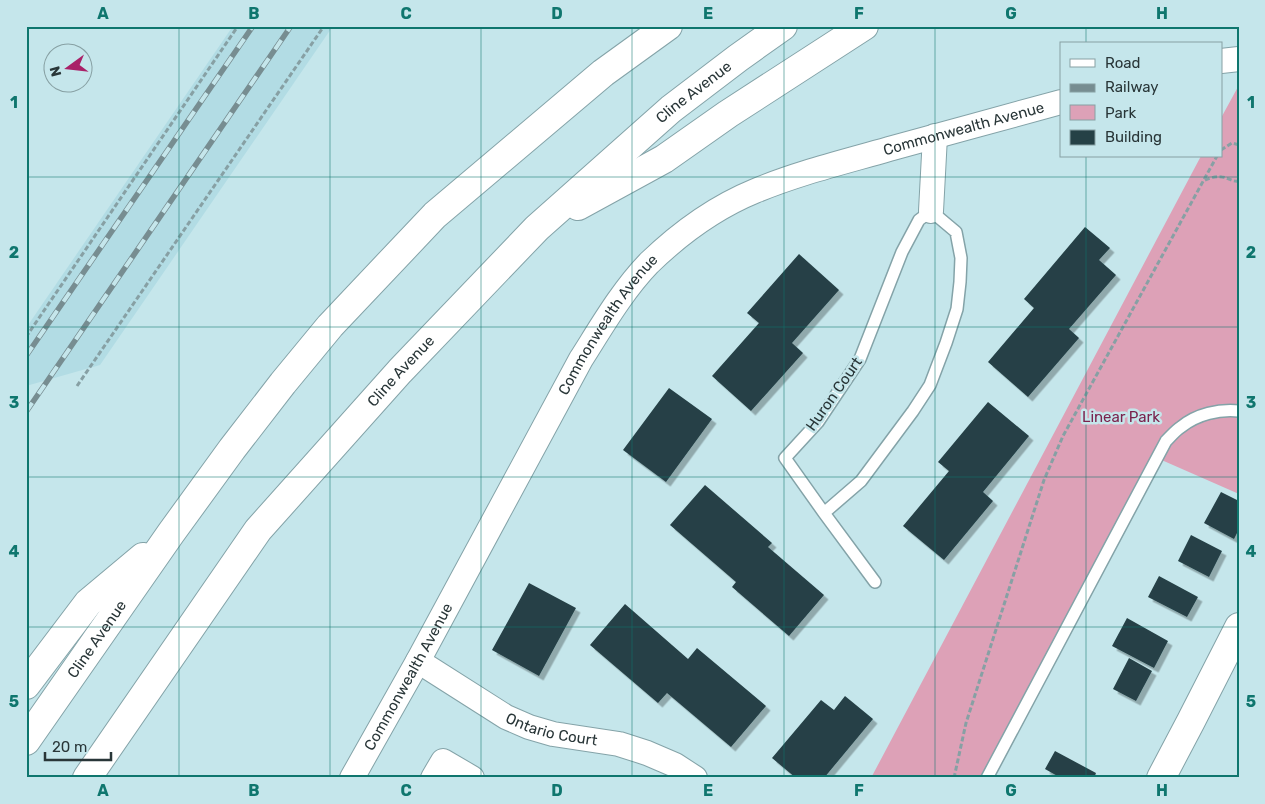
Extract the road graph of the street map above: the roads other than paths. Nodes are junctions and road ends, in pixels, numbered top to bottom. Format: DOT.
graph roads {
  1 [pos="668,26"];
  2 [pos="783,26"];
  3 [pos="864,26"];
  4 [pos="1239,60"];
  5 [pos="1222,61"];
  6 [pos="1060,102"];
  7 [pos="935,136"];
  8 [pos="931,211"];
  9 [pos="538,228"];
  10 [pos="1239,411"];
  11 [pos="824,513"];
  12 [pos="170,533"];
  13 [pos="875,582"];
  14 [pos="1239,627"];
  15 [pos="418,661"];
  16 [pos="26,685"];
  17 [pos="26,741"];
  18 [pos="89,778"];
  19 [pos="352,778"];
  20 [pos="433,778"];
  21 [pos="472,778"];
  22 [pos="695,778"];
  23 [pos="987,778"];
  24 [pos="1161,778"];
  1 -- 12 [label="main road, Cline Avenue"];
  2 -- 9 [label="main road, Cline Avenue"];
  3 -- 9 [label="main road"];
  4 -- 5 [label="street"];
  6 -- 7 [label="street, Commonwealth Avenue"];
  7 -- 8 [label="street"];
  7 -- 15 [label="street, Commonwealth Avenue"];
  8 -- 11 [label="lane"];
  8 -- 11 [label="lane, Huron Court"];
  9 -- 18 [label="main road, Cline Avenue"];
  10 -- 23 [label="lane"];
  11 -- 13 [label="lane, Huron Court"];
  12 -- 16 [label="main road"];
  12 -- 17 [label="main road, Cline Avenue"];
  14 -- 24 [label="main road"];
  15 -- 19 [label="street, Commonwealth Avenue"];
  15 -- 22 [label="street, Ontario Court"];
  20 -- 21 [label="street"];
}
